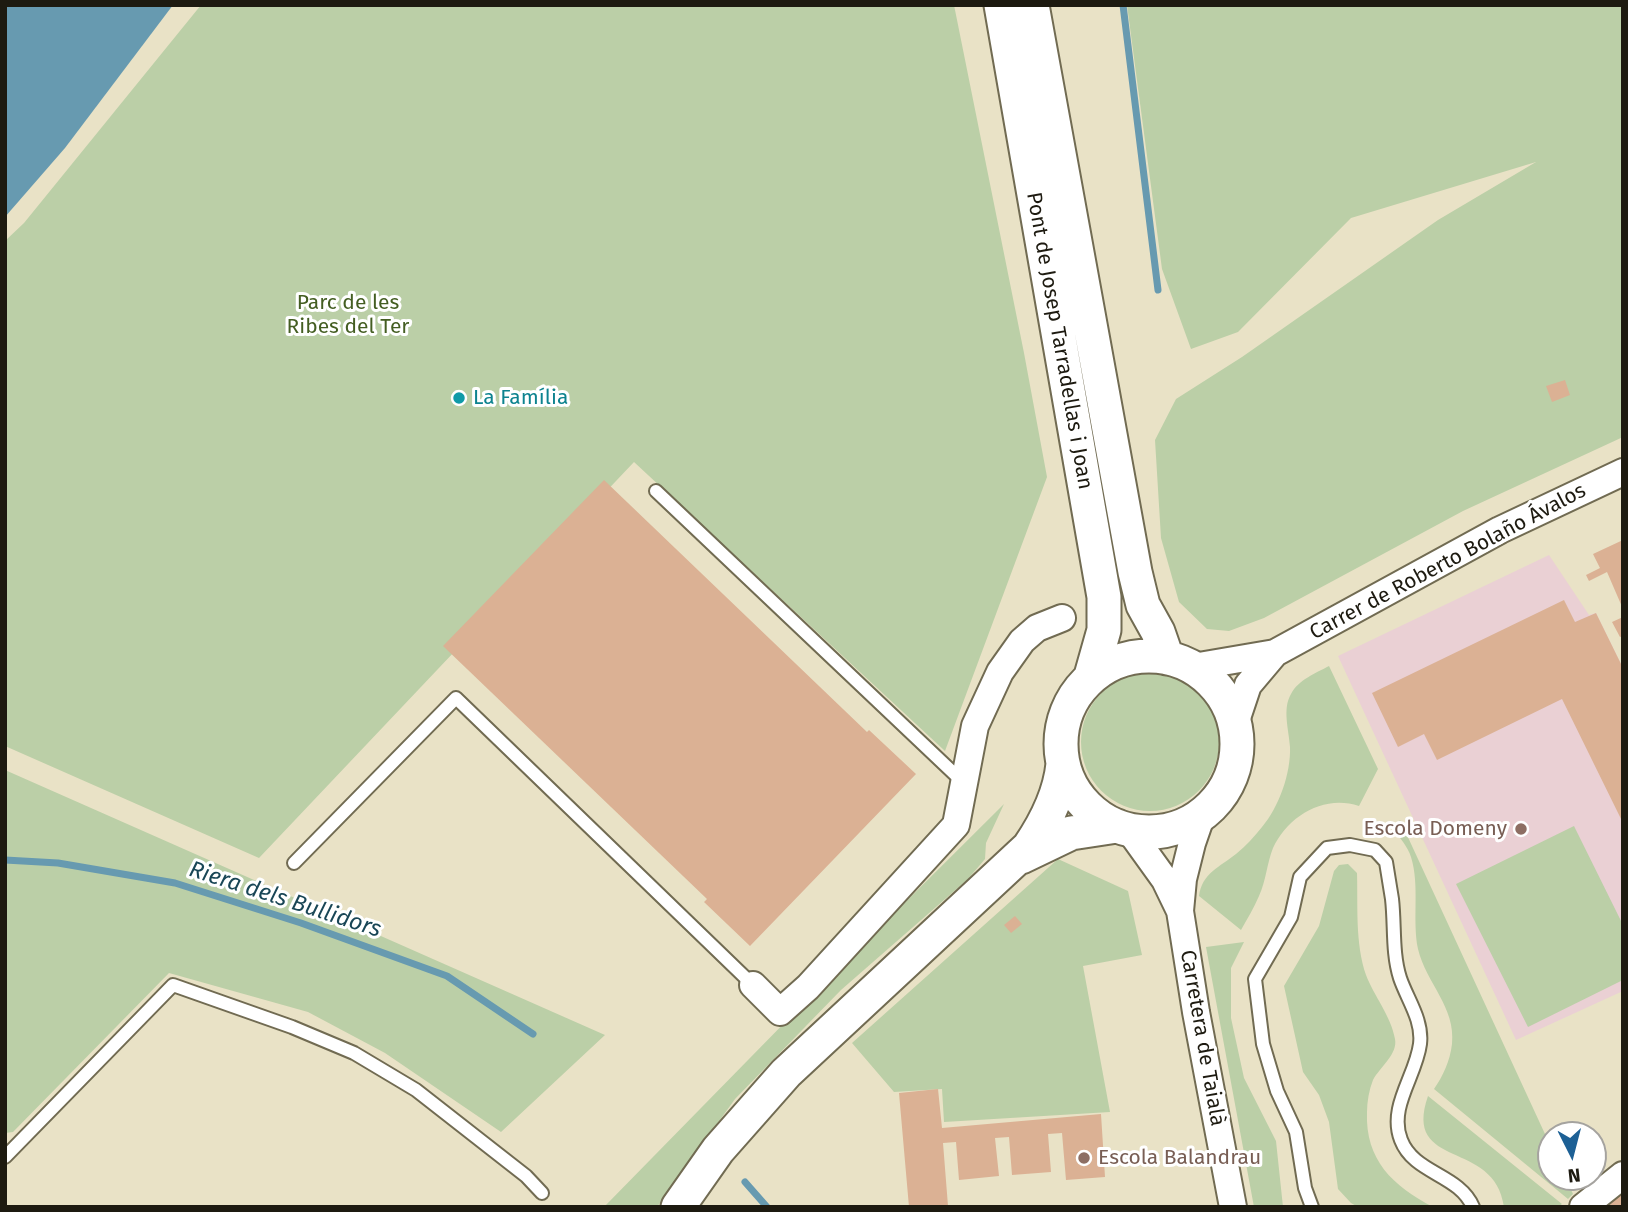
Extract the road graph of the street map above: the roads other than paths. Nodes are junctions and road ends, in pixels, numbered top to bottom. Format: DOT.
graph roads {
  1 [pos="1001,5"];
  2 [pos="1032,5"];
  3 [pos="1622,474"];
  4 [pos="656,492"];
  5 [pos="1062,618"];
  6 [pos="1275,653"];
  7 [pos="1180,662"];
  8 [pos="1091,676"];
  9 [pos="1235,724"];
  10 [pos="1063,764"];
  11 [pos="964,783"];
  12 [pos="1202,814"];
  13 [pos="1123,828"];
  14 [pos="1017,859"];
  15 [pos="294,863"];
  16 [pos="1180,911"];
  17 [pos="752,985"];
  18 [pos="5,1157"];
  19 [pos="1623,1175"];
  20 [pos="542,1193"];
  21 [pos="678,1207"];
  22 [pos="1233,1207"];
  23 [pos="1312,1207"];
  24 [pos="1473,1207"];
  25 [pos="1583,1207"];
  1 -- 8 [label="street, Pont de Josep Tarradellas i Joan"];
  2 -- 7 [label="street, Pont de Josep Tarradellas i Joan"];
  3 -- 6 [label="street, Carrer de Roberto Bolaño Ávalos"];
  4 -- 11 [label="lane"];
  5 -- 11 [label="street"];
  6 -- 7 [label="street, Carrer de Roberto Bolaño Ávalos"];
  6 -- 9 [label="street, Carrer de Roberto Bolaño Ávalos"];
  7 -- 8 [label="street"];
  7 -- 9 [label="street"];
  8 -- 10 [label="street"];
  9 -- 12 [label="street"];
  10 -- 13 [label="street"];
  10 -- 14 [label="street"];
  11 -- 17 [label="street"];
  12 -- 13 [label="street"];
  12 -- 16 [label="street, Carretera de Taialà"];
  13 -- 14 [label="street"];
  13 -- 16 [label="street, Carretera de Taialà"];
  14 -- 21 [label="street"];
  15 -- 17 [label="lane"];
  16 -- 22 [label="street, Carretera de Taialà"];
  18 -- 20 [label="lane"];
  19 -- 25 [label="street"];
  23 -- 24 [label="lane"];
}
